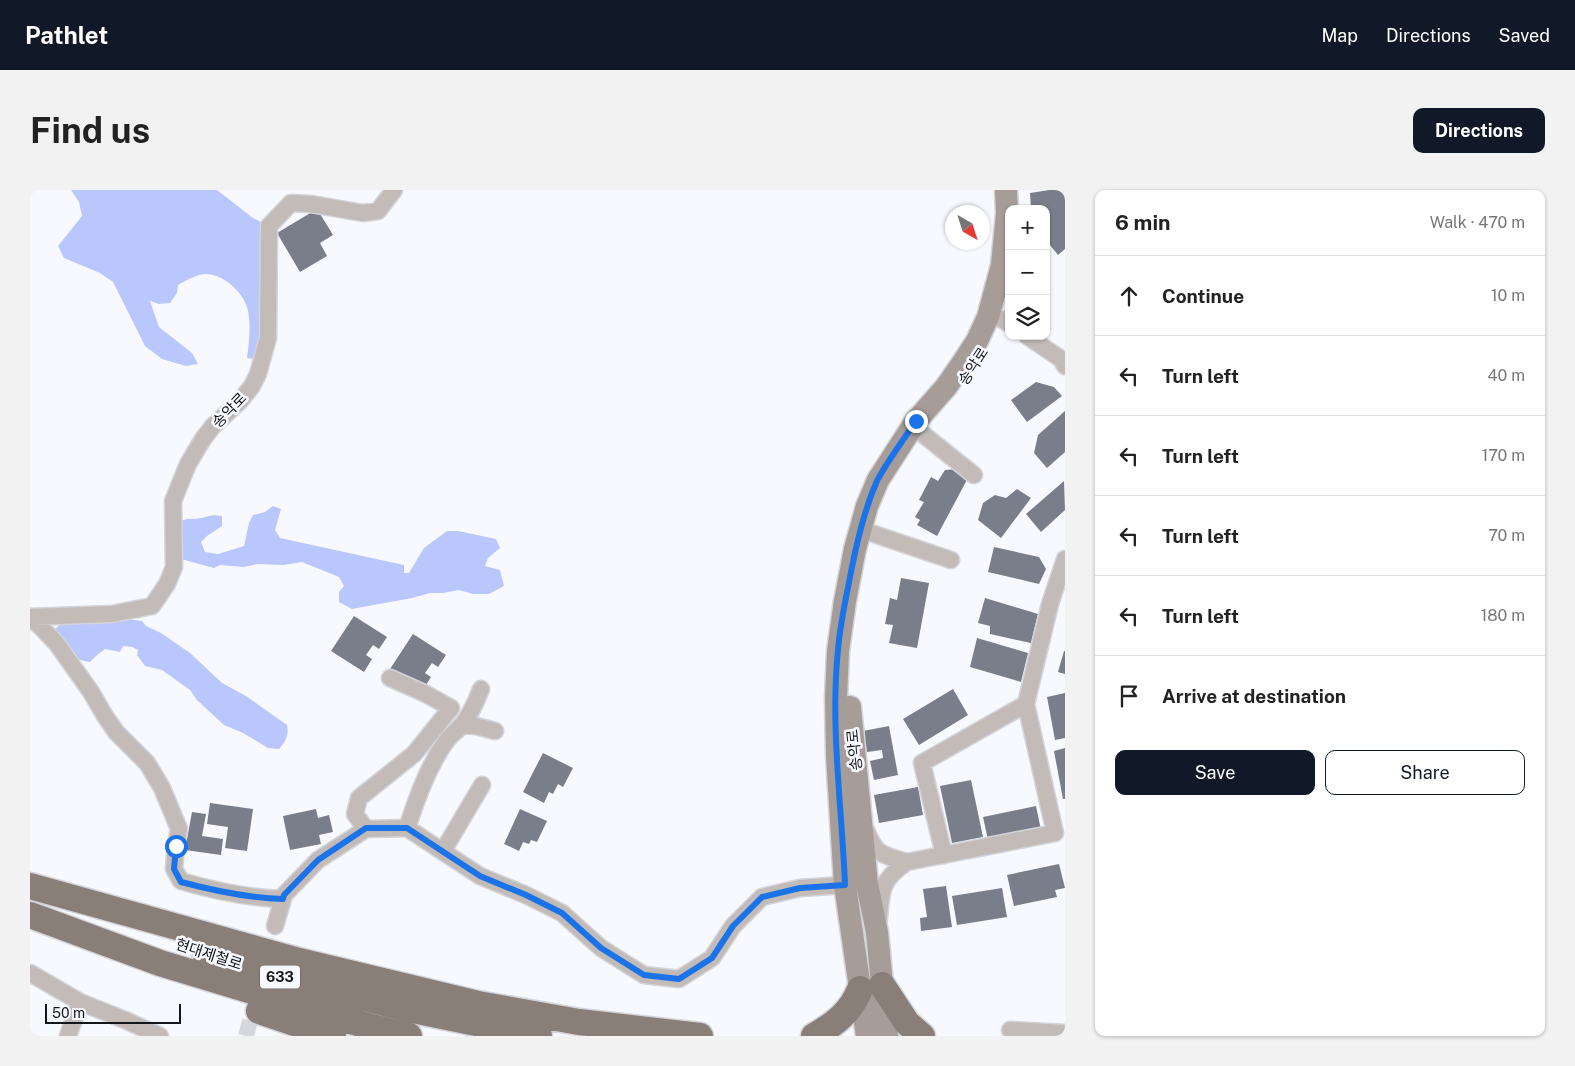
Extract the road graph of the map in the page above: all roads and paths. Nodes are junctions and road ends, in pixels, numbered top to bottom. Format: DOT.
graph roads {
  1 [pos="394,190"];
  2 [pos="1006,190"];
  3 [pos="1014,190"];
  4 [pos="1015,205"];
  5 [pos="1005,322"];
  6 [pos="1033,340"];
  7 [pos="1064,361"];
  8 [pos="919,431"];
  9 [pos="974,476"];
  10 [pos="874,534"];
  11 [pos="951,560"];
  12 [pos="1065,560"];
  13 [pos="30,618"];
  14 [pos="390,678"];
  15 [pos="481,689"];
  16 [pos="1026,704"];
  17 [pos="462,725"];
  18 [pos="495,731"];
  19 [pos="482,785"];
  20 [pos="860,818"];
  21 [pos="366,828"];
  22 [pos="407,828"];
  23 [pos="443,851"];
  24 [pos="944,855"];
  25 [pos="907,862"];
  26 [pos="845,885"];
  27 [pos="30,888"];
  28 [pos="283,899"];
  29 [pos="31,915"];
  30 [pos="275,926"];
  31 [pos="877,932"];
  32 [pos="30,973"];
  33 [pos="871,987"];
  34 [pos="80,1002"];
  35 [pos="1010,1030"];
  36 [pos="1065,1033"];
  37 [pos="68,1036"];
  38 [pos="160,1036"];
  39 [pos="333,1036"];
  40 [pos="409,1036"];
  41 [pos="539,1036"];
  42 [pos="700,1036"];
  43 [pos="814,1036"];
  44 [pos="867,1036"];
  45 [pos="887,1036"];
  46 [pos="922,1036"];
  1 -- 13 [label="street, 송악로"];
  2 -- 26 [label="main road"];
  3 -- 4 [label="main road"];
  5 -- 8 [label="main road, 송악로"];
  6 -- 7 [label="street"];
  8 -- 9 [label="street"];
  8 -- 10 [label="main road, 송악로"];
  10 -- 11 [label="street"];
  10 -- 20 [label="main road, 송악로"];
  12 -- 16 [label="street, 송악로"];
  13 -- 28 [label="street"];
  14 -- 21 [label="street"];
  15 -- 17 [label="street"];
  16 -- 24 [label="street"];
  16 -- 24 [label="street, 송악로"];
  17 -- 18 [label="street"];
  17 -- 22 [label="street"];
  19 -- 23 [label="street"];
  20 -- 25 [label="street, 송악로"];
  20 -- 31 [label="main road, 송악로"];
  21 -- 22 [label="street"];
  21 -- 28 [label="street"];
  22 -- 23 [label="street"];
  23 -- 26 [label="street"];
  24 -- 25 [label="street, 송악로"];
  25 -- 31 [label="street"];
  26 -- 33 [label="main road"];
  27 -- 41 [label="highway, 현대제철로 / 633"];
  27 -- 42 [label="highway"];
  28 -- 30 [label="street"];
  29 -- 39 [label="highway"];
  29 -- 40 [label="highway, 현대제철로 / 633"];
  31 -- 33 [label="main road, 송악로"];
  32 -- 34 [label="street"];
  33 -- 43 [label="highway"];
  33 -- 44 [label="main road"];
  33 -- 45 [label="main road, 송악로"];
  33 -- 46 [label="highway"];
  34 -- 37 [label="street"];
  34 -- 38 [label="street"];
  35 -- 36 [label="street"];
}
